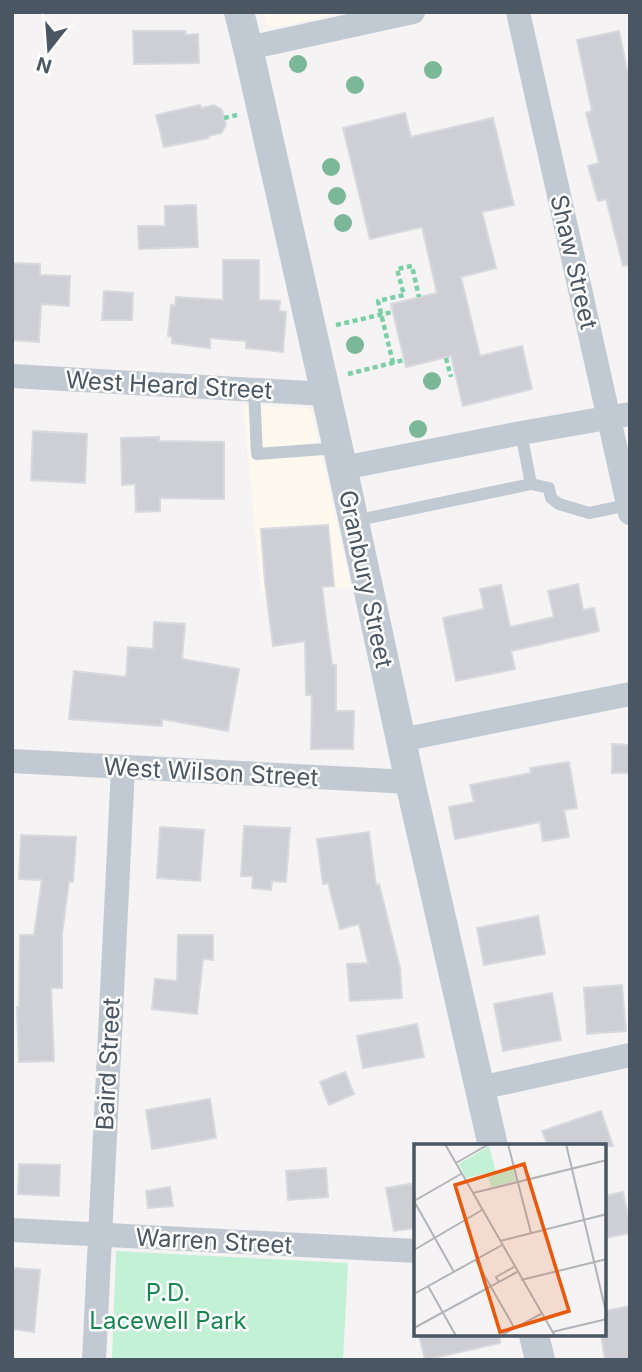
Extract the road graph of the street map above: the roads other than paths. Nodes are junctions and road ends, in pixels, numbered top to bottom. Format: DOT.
graph roads {
  1 [pos="239,12"];
  2 [pos="413,12"];
  3 [pos="518,12"];
  4 [pos="248,48"];
  5 [pos="12,376"];
  6 [pos="324,387"];
  7 [pos="254,390"];
  8 [pos="620,416"];
  9 [pos="521,433"];
  10 [pos="341,458"];
  11 [pos="531,484"];
  12 [pos="629,509"];
  13 [pos="354,521"];
  14 [pos="630,694"];
  15 [pos="401,740"];
  16 [pos="12,761"];
  17 [pos="123,768"];
  18 [pos="410,782"];
  19 [pos="630,1055"];
  20 [pos="480,1088"];
  21 [pos="492,1144"];
  22 [pos="12,1230"];
  23 [pos="100,1235"];
  24 [pos="414,1251"];
  25 [pos="534,1337"];
  26 [pos="94,1360"];
  27 [pos="540,1360"];
  1 -- 4 [label="street, Granbury Street"];
  2 -- 4 [label="street"];
  3 -- 8 [label="street, Shaw Street"];
  4 -- 6 [label="street, Granbury Street"];
  5 -- 7 [label="street, West Heard Street"];
  6 -- 7 [label="street, West Heard Street"];
  6 -- 10 [label="street, Granbury Street"];
  7 -- 10 [label="lane"];
  8 -- 9 [label="street"];
  8 -- 12 [label="street, Shaw Street"];
  9 -- 10 [label="street"];
  9 -- 11 [label="lane"];
  10 -- 13 [label="street, Granbury Street"];
  11 -- 12 [label="lane"];
  11 -- 13 [label="lane"];
  13 -- 15 [label="street, Granbury Street"];
  14 -- 15 [label="street"];
  15 -- 18 [label="street, Granbury Street"];
  16 -- 17 [label="street, West Wilson Street"];
  17 -- 18 [label="street, West Wilson Street"];
  17 -- 23 [label="street, Baird Street"];
  18 -- 20 [label="street, Granbury Street"];
  19 -- 20 [label="street"];
  20 -- 21 [label="street, Granbury Street"];
  22 -- 23 [label="street, Warren Street"];
  23 -- 24 [label="street, Warren Street"];
  23 -- 26 [label="street, Baird Street"];
  25 -- 27 [label="street"];
}
